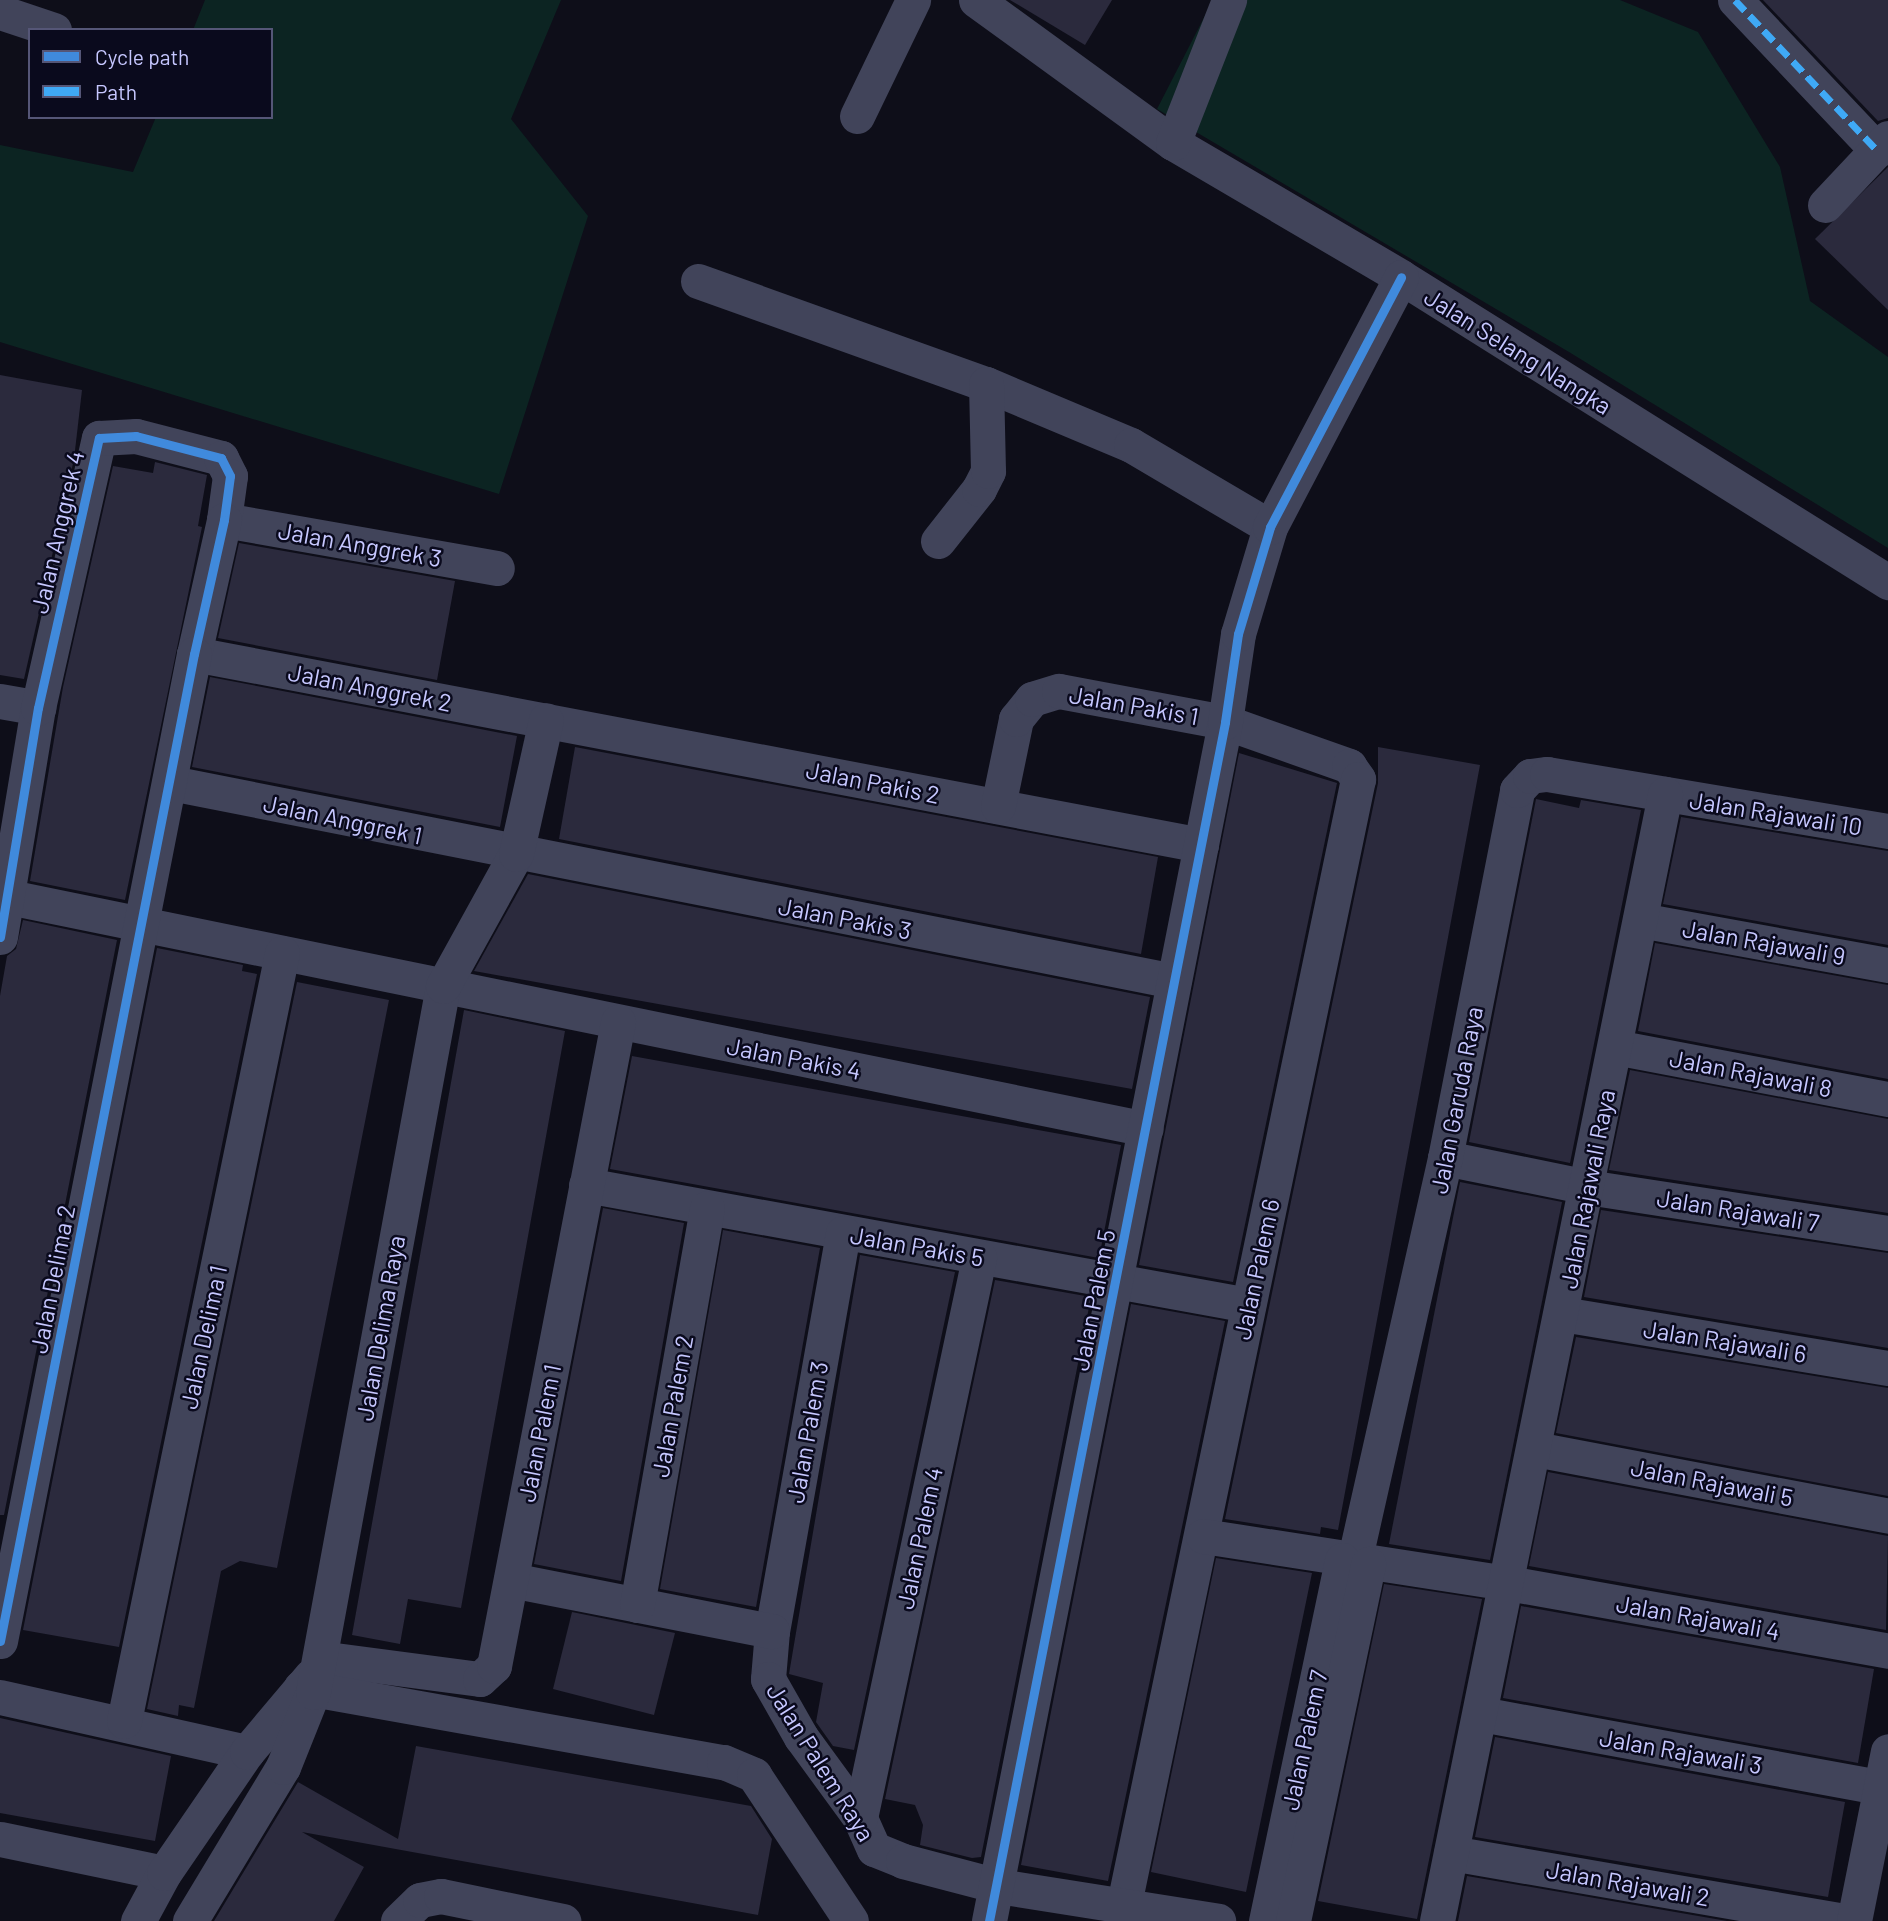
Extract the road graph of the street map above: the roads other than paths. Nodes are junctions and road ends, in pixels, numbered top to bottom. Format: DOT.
graph roads {
  1 [pos="913,0"];
  2 [pos="976,0"];
  3 [pos="1229,0"];
  4 [pos="1735,0"];
  5 [pos="0,12"];
  6 [pos="48,28"];
  7 [pos="856,116"];
  8 [pos="1173,143"];
  9 [pos="1883,144"];
  10 [pos="1825,205"];
  11 [pos="1401,277"];
  12 [pos="698,281"];
  13 [pos="986,384"];
  14 [pos="224,520"];
  15 [pos="1270,527"];
  16 [pos="938,541"];
  17 [pos="497,568"];
  18 [pos="1888,582"];
  19 [pos="194,654"];
  20 [pos="0,701"];
  21 [pos="38,708"];
  22 [pos="546,720"];
  23 [pos="1225,722"];
  24 [pos="171,783"];
  25 [pos="1665,794"];
  26 [pos="998,806"];
  27 [pos="1888,831"];
  28 [pos="1201,845"];
  29 [pos="516,854"];
  30 [pos="9,897"];
  31 [pos="1640,920"];
  32 [pos="142,924"];
  33 [pos="0,937"];
  34 [pos="282,953"];
  35 [pos="1888,965"];
  36 [pos="1174,981"];
  37 [pos="443,986"];
  38 [pos="618,1022"];
  39 [pos="1615,1047"];
  40 [pos="1888,1099"];
  41 [pos="1146,1129"];
  42 [pos="1446,1158"];
  43 [pos="586,1185"];
  44 [pos="1587,1187"];
  45 [pos="707,1208"];
  46 [pos="843,1233"];
  47 [pos="1888,1233"];
  48 [pos="979,1258"];
  49 [pos="1116,1283"];
  50 [pos="1248,1305"];
  51 [pos="1562,1314"];
  52 [pos="1888,1367"];
  53 [pos="1535,1449"];
  54 [pos="1888,1516"];
  55 [pos="11,1530"];
  56 [pos="1203,1536"];
  57 [pos="1355,1562"];
  58 [pos="511,1580"];
  59 [pos="1508,1583"];
  60 [pos="637,1605"];
  61 [pos="772,1631"];
  62 [pos="0,1641"];
  63 [pos="1888,1651"];
  64 [pos="312,1677"];
  65 [pos="0,1697"];
  66 [pos="1481,1714"];
  67 [pos="124,1721"];
  68 [pos="1888,1751"];
  69 [pos="247,1752"];
  70 [pos="1884,1788"];
  71 [pos="860,1818"];
  72 [pos="0,1839"];
  73 [pos="1451,1853"];
  74 [pos="164,1873"];
  75 [pos="998,1886"];
  76 [pos="1124,1904"];
  77 [pos="138,1921"];
  78 [pos="190,1921"];
  79 [pos="398,1921"];
  80 [pos="563,1921"];
  81 [pos="851,1921"];
  82 [pos="989,1921"];
  83 [pos="1218,1921"];
  84 [pos="1266,1921"];
  85 [pos="1293,1921"];
  86 [pos="1437,1921"];
  87 [pos="1846,1921"];
  88 [pos="1854,1921"];
  1 -- 7 [label="street"];
  2 -- 8 [label="street, Jalan Selang Nangka"];
  3 -- 8 [label="street"];
  4 -- 9 [label="street"];
  5 -- 6 [label="street"];
  8 -- 11 [label="street, Jalan Selang Nangka"];
  9 -- 10 [label="street"];
  11 -- 15 [label="street, Jalan Palem 5"];
  11 -- 18 [label="street, Jalan Selang Nangka"];
  12 -- 13 [label="street"];
  13 -- 15 [label="street"];
  13 -- 16 [label="street"];
  14 -- 17 [label="street, Jalan Anggrek 3"];
  14 -- 19 [label="street, Jalan Anggrek 4"];
  14 -- 21 [label="street, Jalan Anggrek 4"];
  15 -- 23 [label="street, Jalan Palem 5"];
  19 -- 22 [label="street, Jalan Anggrek 2"];
  19 -- 24 [label="street, Jalan Anggrek 4"];
  20 -- 21 [label="street"];
  21 -- 30 [label="street, Jalan Anggrek 4"];
  22 -- 26 [label="street, Jalan Pakis 2"];
  22 -- 29 [label="street, Jalan Delima Raya"];
  23 -- 26 [label="street, Jalan Pakis 1"];
  23 -- 28 [label="street, Jalan Palem 5"];
  23 -- 50 [label="street, Jalan Palem 6"];
  24 -- 29 [label="street, Jalan Anggrek 1"];
  24 -- 32 [label="street, Jalan Anggrek 4"];
  25 -- 27 [label="street, Jalan Rajawali 10"];
  25 -- 31 [label="street, Jalan Rajawali Raya"];
  25 -- 42 [label="street, Jalan Garuda Raya"];
  26 -- 28 [label="street, Jalan Pakis 2"];
  28 -- 36 [label="street, Jalan Palem 5"];
  29 -- 36 [label="street, Jalan Pakis 3"];
  29 -- 37 [label="street, Jalan Delima Raya"];
  30 -- 32 [label="street, Jalan Pakis 4"];
  30 -- 33 [label="street, Jalan Anggrek 4"];
  31 -- 35 [label="street, Jalan Rajawali 9"];
  31 -- 39 [label="street, Jalan Rajawali Raya"];
  32 -- 34 [label="street, Jalan Pakis 4"];
  32 -- 55 [label="street, Jalan Delima 2"];
  34 -- 37 [label="street, Jalan Pakis 4"];
  34 -- 67 [label="street, Jalan Delima 1"];
  36 -- 41 [label="street, Jalan Palem 5"];
  37 -- 38 [label="street, Jalan Pakis 4"];
  37 -- 64 [label="street, Jalan Delima Raya"];
  38 -- 41 [label="street, Jalan Pakis 4"];
  38 -- 43 [label="street, Jalan Palem 1"];
  39 -- 40 [label="street, Jalan Rajawali 8"];
  39 -- 44 [label="street, Jalan Rajawali Raya"];
  41 -- 49 [label="street, Jalan Palem 5"];
  42 -- 44 [label="street, Jalan Rajawali 7"];
  42 -- 57 [label="street, Jalan Garuda Raya"];
  43 -- 45 [label="street, Jalan Pakis 5"];
  43 -- 58 [label="street, Jalan Palem 1"];
  44 -- 47 [label="street, Jalan Rajawali 7"];
  44 -- 51 [label="street, Jalan Rajawali Raya"];
  45 -- 46 [label="street, Jalan Pakis 5"];
  45 -- 60 [label="street, Jalan Palem 2"];
  46 -- 48 [label="street, Jalan Pakis 5"];
  46 -- 61 [label="street, Jalan Palem 3"];
  48 -- 49 [label="street, Jalan Pakis 5"];
  48 -- 71 [label="street, Jalan Palem 4"];
  49 -- 50 [label="street, Jalan Pakis 5"];
  49 -- 75 [label="street, Jalan Palem 5"];
  50 -- 56 [label="street, Jalan Palem 6"];
  51 -- 52 [label="street, Jalan Rajawali 6"];
  51 -- 53 [label="street, Jalan Rajawali Raya"];
  53 -- 54 [label="street, Jalan Rajawali 5"];
  53 -- 59 [label="street, Jalan Rajawali Raya"];
  55 -- 62 [label="street, Jalan Delima 2"];
  56 -- 57 [label="street, Jalan Rajawali 4"];
  56 -- 76 [label="street, Jalan Palem 6"];
  57 -- 59 [label="street, Jalan Rajawali 4"];
  57 -- 84 [label="street, Jalan Palem 7"];
  57 -- 85 [label="street, Jalan Palem 7"];
  58 -- 60 [label="street"];
  58 -- 64 [label="street, Jalan Palem 1"];
  59 -- 63 [label="street, Jalan Rajawali 4"];
  59 -- 66 [label="street, Jalan Rajawali Raya"];
  60 -- 61 [label="street"];
  61 -- 71 [label="street, Jalan Palem Raya"];
  64 -- 69 [label="street"];
  64 -- 78 [label="street, Jalan Delima Raya"];
  64 -- 81 [label="street"];
  65 -- 67 [label="street"];
  66 -- 70 [label="street, Jalan Rajawali 3"];
  66 -- 73 [label="street, Jalan Rajawali Raya"];
  67 -- 69 [label="street"];
  68 -- 70 [label="street"];
  69 -- 74 [label="street"];
  70 -- 88 [label="street"];
  71 -- 75 [label="street, Jalan Palem Raya"];
  72 -- 74 [label="street"];
  73 -- 86 [label="street, Jalan Rajawali Raya"];
  73 -- 87 [label="street, Jalan Rajawali 2"];
  74 -- 77 [label="street"];
  75 -- 76 [label="street, Jalan Palem Raya"];
  75 -- 82 [label="street, Jalan Palem 5"];
  76 -- 83 [label="street, Jalan Palem Raya"];
  79 -- 80 [label="street"];
}
